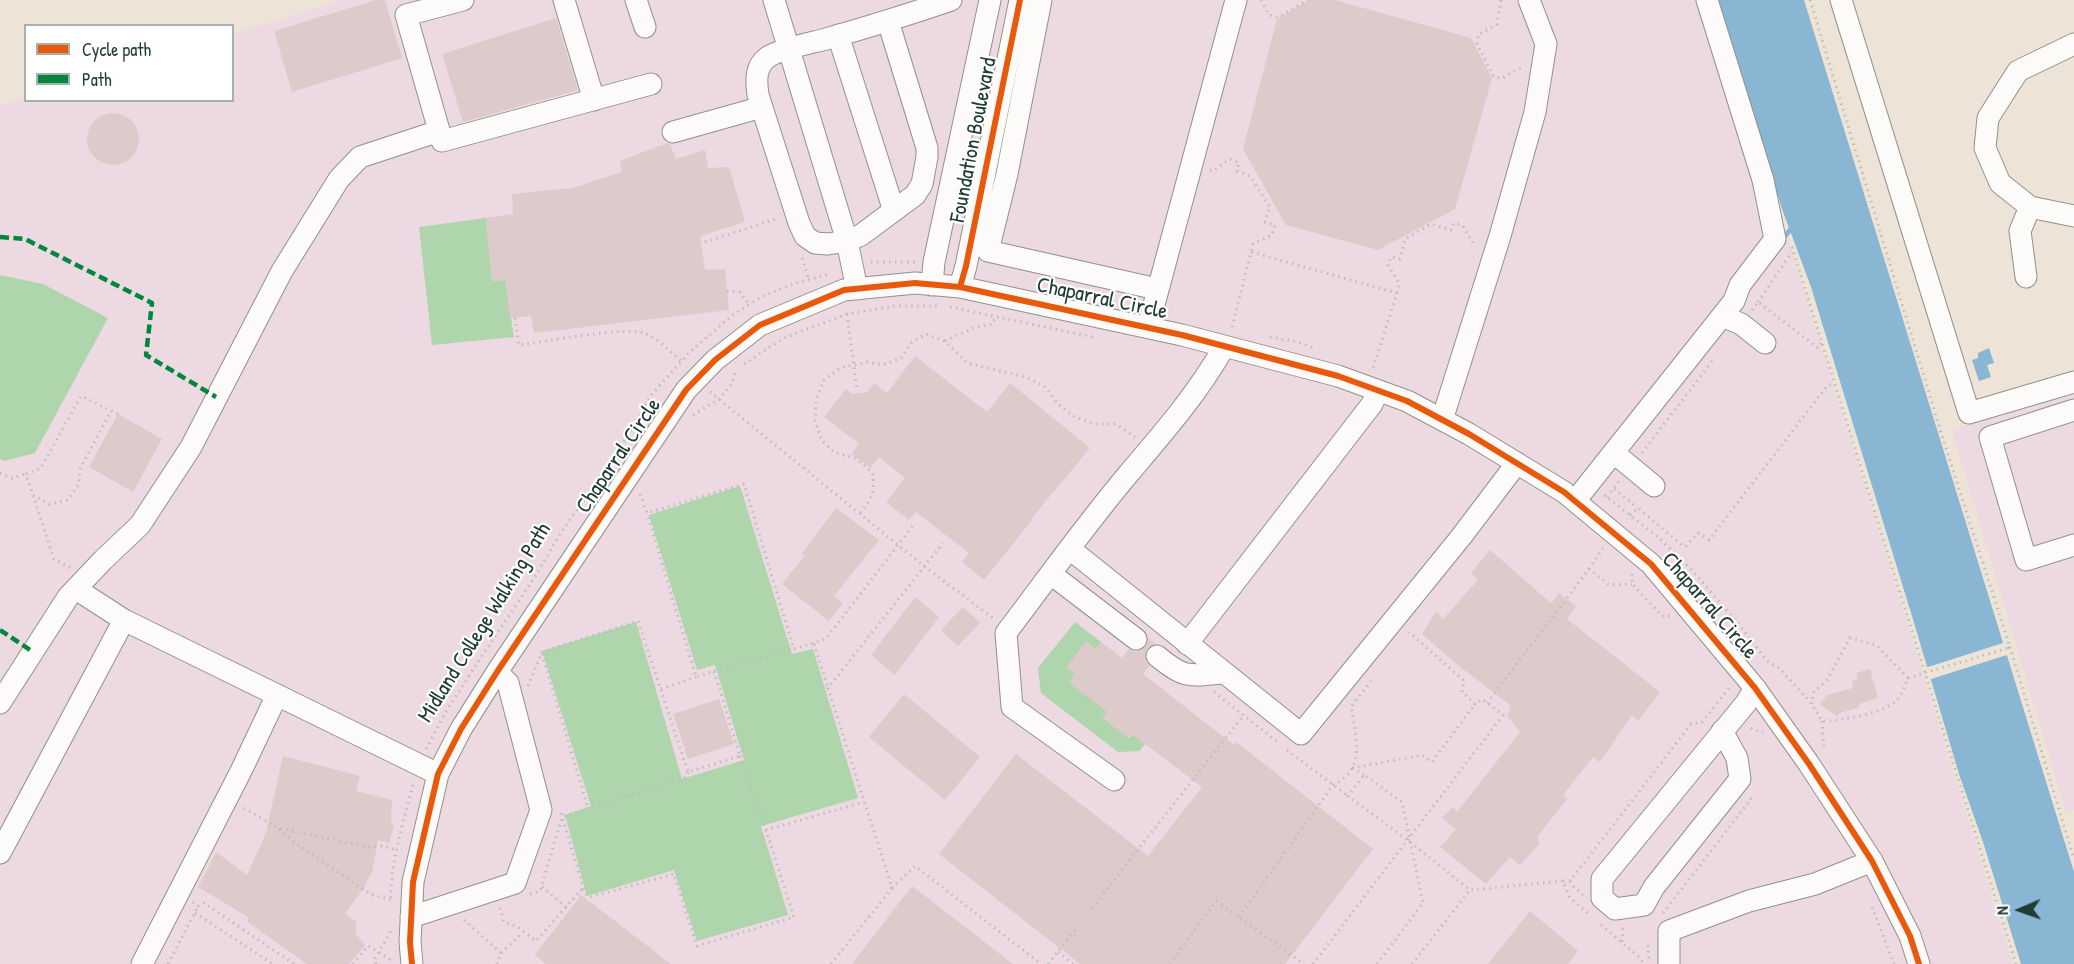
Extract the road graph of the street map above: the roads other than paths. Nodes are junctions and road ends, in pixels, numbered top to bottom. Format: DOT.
graph roads {
  1 [pos="463,0"];
  2 [pos="564,0"];
  3 [pos="636,0"];
  4 [pos="774,0"];
  5 [pos="951,0"];
  6 [pos="985,0"];
  7 [pos="1020,0"];
  8 [pos="1041,0"];
  9 [pos="1236,0"];
  10 [pos="1528,0"];
  11 [pos="1707,0"];
  12 [pos="1841,0"];
  13 [pos="888,21"];
  14 [pos="645,27"];
  15 [pos="838,35"];
  16 [pos="2074,44"];
  17 [pos="790,49"];
  18 [pos="651,84"];
  19 [pos="594,100"];
  20 [pos="762,107"];
  21 [pos="963,126"];
  22 [pos="439,131"];
  23 [pos="673,132"];
  24 [pos="994,132"];
  25 [pos="1014,136"];
  26 [pos="955,164"];
  27 [pos="986,170"];
  28 [pos="1007,174"];
  29 [pos="2030,207"];
  30 [pos="894,211"];
  31 [pos="2074,216"];
  32 [pos="847,241"];
  33 [pos="2026,277"];
  34 [pos="932,285"];
  35 [pos="960,287"];
  36 [pos="857,289"];
  37 [pos="1157,289"];
  38 [pos="1732,320"];
  39 [pos="1148,327"];
  40 [pos="1765,343"];
  41 [pos="1224,348"];
  42 [pos="2074,382"];
  43 [pos="1378,391"];
  44 [pos="2074,410"];
  45 [pos="1442,420"];
  46 [pos="1614,453"];
  47 [pos="1517,463"];
  48 [pos="1654,486"];
  49 [pos="1581,493"];
  50 [pos="2074,545"];
  51 [pos="1070,549"];
  52 [pos="1051,574"];
  53 [pos="81,583"];
  54 [pos="124,621"];
  55 [pos="1136,639"];
  56 [pos="1187,644"];
  57 [pos="1157,656"];
  58 [pos="497,672"];
  59 [pos="1217,681"];
  60 [pos="1755,688"];
  61 [pos="277,695"];
  62 [pos="0,703"];
  63 [pos="1722,731"];
  64 [pos="423,764"];
  65 [pos="1114,780"];
  66 [pos="0,853"];
  67 [pos="1872,861"];
  68 [pos="401,913"];
  69 [pos="411,961"];
  70 [pos="141,964"];
  71 [pos="1670,964"];
  72 [pos="1919,964"];
  1 -- 22 [label="street"];
  2 -- 19 [label="street"];
  3 -- 14 [label="street"];
  4 -- 17 [label="street"];
  5 -- 13 [label="street"];
  6 -- 21 [label="street, Foundation Boulevard"];
  7 -- 24 [label="street, Foundation Boulevard"];
  8 -- 25 [label="street"];
  9 -- 37 [label="street"];
  10 -- 45 [label="street"];
  11 -- 38 [label="street"];
  12 -- 42 [label="street"];
  13 -- 15 [label="street"];
  13 -- 30 [label="street"];
  15 -- 17 [label="street"];
  15 -- 30 [label="street"];
  16 -- 29 [label="street"];
  17 -- 20 [label="street"];
  17 -- 32 [label="street"];
  18 -- 19 [label="street"];
  19 -- 22 [label="street"];
  20 -- 23 [label="street"];
  20 -- 32 [label="street"];
  21 -- 24 [label="street"];
  21 -- 26 [label="street, Foundation Boulevard"];
  22 -- 53 [label="street"];
  24 -- 25 [label="street"];
  24 -- 27 [label="street, Foundation Boulevard"];
  25 -- 28 [label="street"];
  26 -- 27 [label="street"];
  26 -- 34 [label="street, Foundation Boulevard"];
  27 -- 28 [label="street"];
  27 -- 35 [label="street, Foundation Boulevard"];
  28 -- 37 [label="street"];
  29 -- 31 [label="street"];
  29 -- 33 [label="street"];
  30 -- 32 [label="street"];
  32 -- 36 [label="street"];
  34 -- 35 [label="street, Chaparral Circle"];
  34 -- 36 [label="street, Chaparral Circle"];
  35 -- 39 [label="street, Chaparral Circle"];
  36 -- 58 [label="street, Chaparral Circle"];
  37 -- 39 [label="street"];
  38 -- 40 [label="street"];
  38 -- 46 [label="street"];
  39 -- 41 [label="street, Chaparral Circle"];
  41 -- 43 [label="street, Chaparral Circle"];
  41 -- 51 [label="street"];
  43 -- 45 [label="street, Chaparral Circle"];
  43 -- 56 [label="street"];
  44 -- 50 [label="street"];
  45 -- 47 [label="street, Chaparral Circle"];
  46 -- 48 [label="street"];
  46 -- 49 [label="street"];
  47 -- 49 [label="street, Chaparral Circle"];
  47 -- 59 [label="street"];
  49 -- 60 [label="street, Chaparral Circle"];
  51 -- 52 [label="street"];
  51 -- 56 [label="street"];
  52 -- 55 [label="street"];
  52 -- 65 [label="street"];
  53 -- 54 [label="street"];
  53 -- 62 [label="street"];
  54 -- 61 [label="street"];
  54 -- 66 [label="street"];
  56 -- 59 [label="street"];
  57 -- 59 [label="street"];
  58 -- 64 [label="street, Chaparral Circle"];
  58 -- 68 [label="street"];
  60 -- 63 [label="street"];
  60 -- 67 [label="street, Chaparral Circle"];
  61 -- 64 [label="street"];
  61 -- 70 [label="street"];
  63 -- 63 [label="street"];
  64 -- 68 [label="street, Chaparral Circle"];
  67 -- 71 [label="street"];
  67 -- 72 [label="street, Chaparral Circle"];
  68 -- 69 [label="street, Chaparral Circle"];
}
